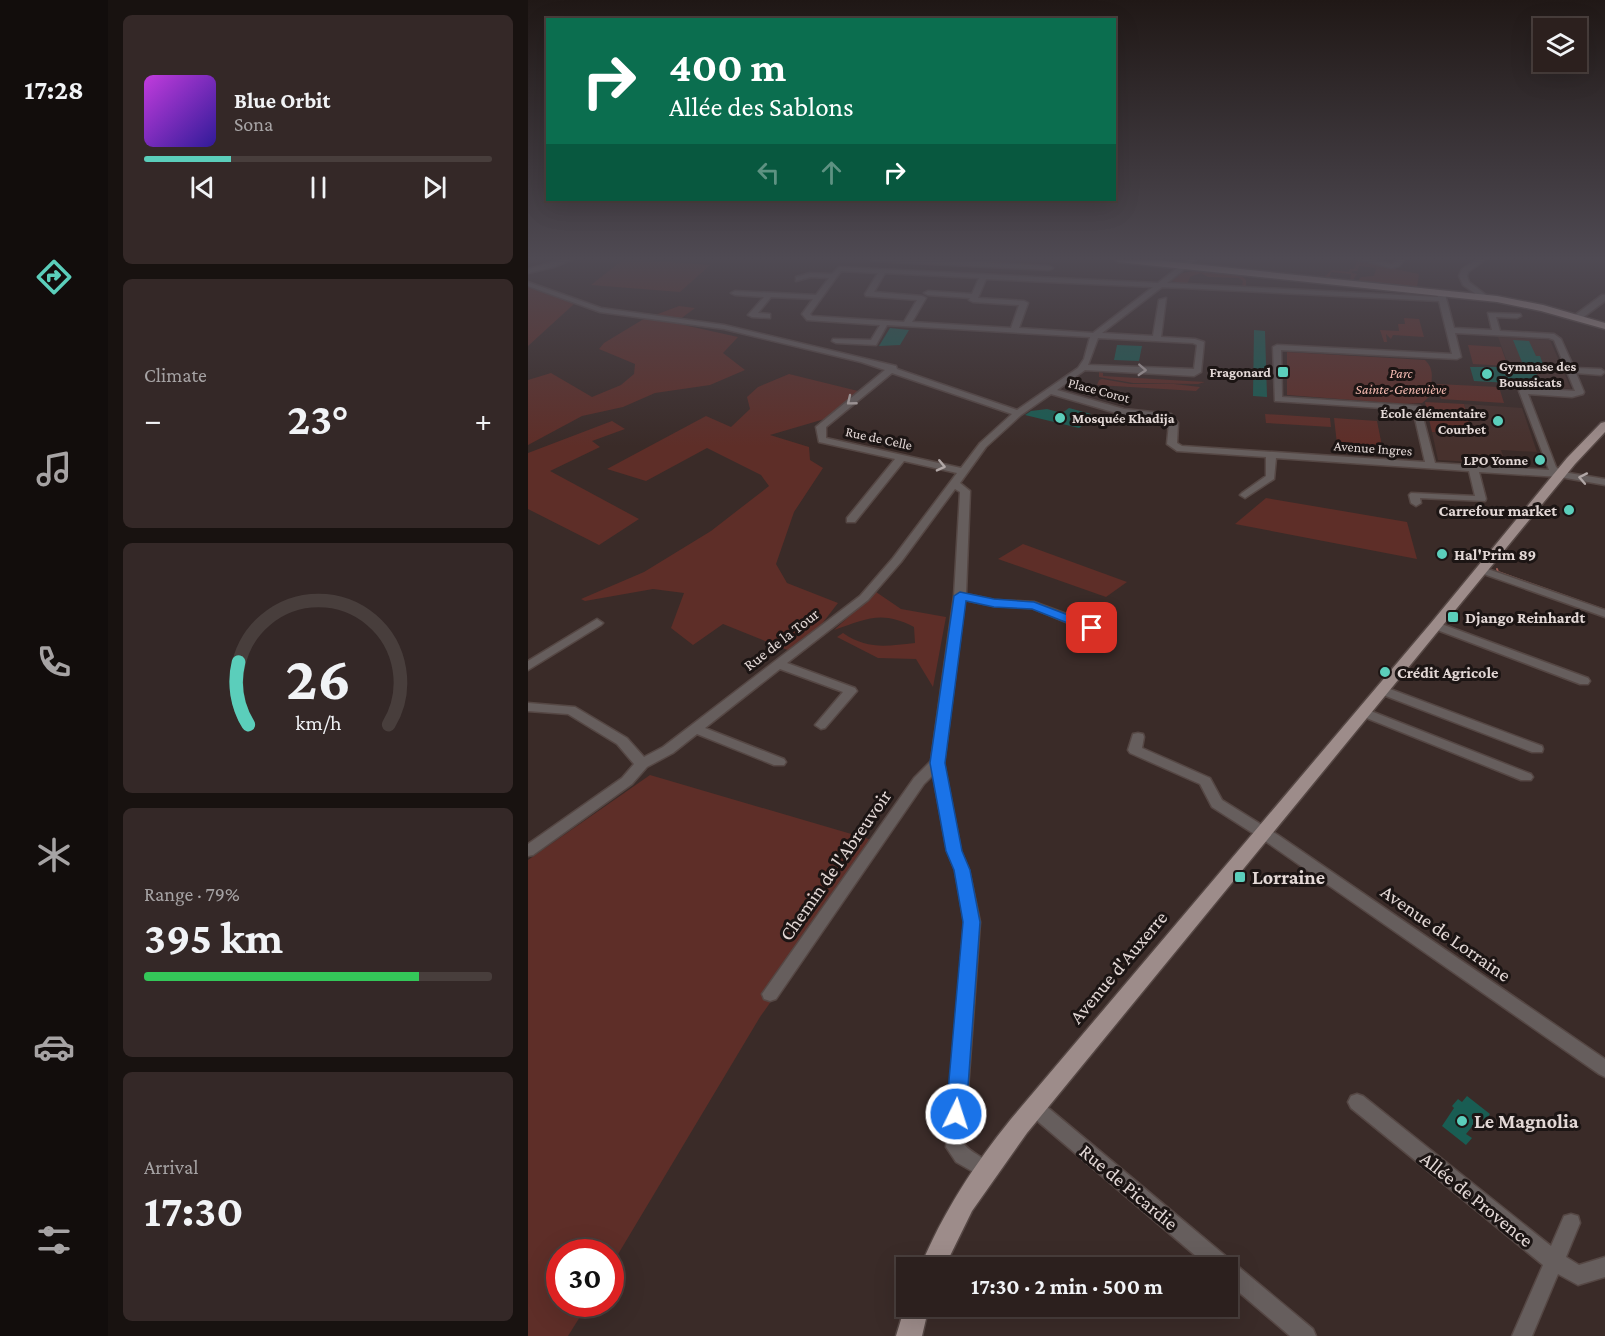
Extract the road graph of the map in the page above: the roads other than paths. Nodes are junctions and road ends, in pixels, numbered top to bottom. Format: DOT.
graph roads {
  1 [pos="684,321"];
  2 [pos="864,321"];
  3 [pos="908,321"];
  4 [pos="1017,321"];
  5 [pos="1112,321"];
  6 [pos="1160,321"];
  7 [pos="1447,321"];
  8 [pos="1493,321"];
  9 [pos="885,323"];
  10 [pos="907,324"];
  11 [pos="1014,330"];
  12 [pos="1449,330"];
  13 [pos="1497,333"];
  14 [pos="1095,335"];
  15 [pos="1157,338"];
  16 [pos="836,340"];
  17 [pos="1084,367"];
  18 [pos="893,368"];
  19 [pos="1571,370"];
  20 [pos="1601,372"];
  21 [pos="1050,391"];
  22 [pos="1018,412"];
  23 [pos="1605,425"];
  24 [pos="1184,450"];
  25 [pos="1271,455"];
  26 [pos="902,457"];
  27 [pos="1431,466"];
  28 [pos="1473,468"];
  29 [pos="963,471"];
  30 [pos="1560,474"];
  31 [pos="1605,482"];
  32 [pos="954,483"];
  33 [pos="1245,495"];
  34 [pos="944,497"];
  35 [pos="1416,503"];
  36 [pos="963,506"];
  37 [pos="851,520"];
  38 [pos="1482,570"];
  39 [pos="960,596"];
  40 [pos="1605,615"];
  41 [pos="597,623"];
  42 [pos="1436,626"];
  43 [pos="1092,628"];
  44 [pos="777,664"];
  45 [pos="528,666"];
  46 [pos="1584,681"];
  47 [pos="1382,690"];
  48 [pos="528,706"];
  49 [pos="1363,712"];
  50 [pos="821,725"];
  51 [pos="696,729"];
  52 [pos="1138,738"];
  53 [pos="1537,749"];
  54 [pos="780,762"];
  55 [pos="937,763"];
  56 [pos="642,764"];
  57 [pos="1526,777"];
  58 [pos="1263,832"];
  59 [pos="528,851"];
  60 [pos="770,994"];
  61 [pos="1605,1069"];
  62 [pos="1357,1102"];
  63 [pos="1034,1107"];
  64 [pos="984,1169"];
  65 [pos="1571,1223"];
  66 [pos="936,1257"];
  67 [pos="1213,1257"];
  68 [pos="1554,1261"];
  69 [pos="1605,1267"];
  70 [pos="1238,1278"];
  71 [pos="914,1317"];
  72 [pos="909,1336"];
  73 [pos="1306,1336"];
  74 [pos="1522,1336"];
  1 -- 18 [label="street"];
  2 -- 9 [label="street"];
  3 -- 10 [label="street"];
  4 -- 11 [label="street"];
  5 -- 14 [label="street"];
  6 -- 15 [label="street"];
  7 -- 12 [label="street"];
  8 -- 13 [label="street"];
  9 -- 10 [label="street"];
  9 -- 16 [label="street"];
  10 -- 11 [label="street"];
  11 -- 14 [label="street"];
  12 -- 13 [label="street"];
  12 -- 27 [label="street"];
  13 -- 19 [label="street"];
  14 -- 15 [label="street"];
  14 -- 17 [label="street"];
  17 -- 15 [label="street, one-way"];
  17 -- 21 [label="street, Rue de la Tour"];
  18 -- 22 [label="street"];
  18 -- 26 [label="street, Rue de Celle, one-way"];
  19 -- 20 [label="street"];
  19 -- 30 [label="street"];
  21 -- 22 [label="street, Rue de la Tour"];
  21 -- 24 [label="street, Place Corot"];
  22 -- 29 [label="street, Rue de la Tour"];
  23 -- 30 [label="main road, Avenue d'Auxerre"];
  24 -- 25 [label="street, Avenue Ingres"];
  25 -- 27 [label="street, Avenue Ingres"];
  25 -- 33 [label="street"];
  26 -- 29 [label="street, Rue de Celle, one-way"];
  26 -- 37 [label="street"];
  27 -- 28 [label="street, Avenue Ingres"];
  28 -- 30 [label="street, Avenue Ingres"];
  28 -- 35 [label="street"];
  29 -- 32 [label="street, Rue de la Tour"];
  31 -- 30 [label="street, Avenue Ingres, one-way"];
  30 -- 38 [label="main road, Avenue d'Auxerre"];
  32 -- 34 [label="street, Rue de la Tour"];
  32 -- 36 [label="street"];
  34 -- 36 [label="street"];
  34 -- 44 [label="street, Rue de la Tour"];
  36 -- 39 [label="street"];
  38 -- 40 [label="street"];
  38 -- 42 [label="main road, Avenue d'Auxerre"];
  39 -- 43 [label="street"];
  39 -- 55 [label="street"];
  41 -- 45 [label="street"];
  42 -- 46 [label="street"];
  42 -- 47 [label="main road, Avenue d'Auxerre"];
  44 -- 50 [label="street"];
  44 -- 51 [label="street, Rue de la Tour"];
  47 -- 49 [label="main road, Avenue d'Auxerre"];
  47 -- 53 [label="street"];
  48 -- 56 [label="street"];
  49 -- 57 [label="street"];
  49 -- 58 [label="main road, Avenue d'Auxerre"];
  51 -- 54 [label="street"];
  51 -- 56 [label="street, Rue de la Tour"];
  52 -- 58 [label="street, Avenue de Lorraine"];
  55 -- 60 [label="street, Chemin de l'Abreuvoir"];
  55 -- 64 [label="street"];
  56 -- 59 [label="street, Rue de la Tour"];
  58 -- 61 [label="street, Avenue de Lorraine"];
  58 -- 63 [label="main road, Avenue d'Auxerre"];
  62 -- 68 [label="street, Allée de Provence"];
  63 -- 64 [label="main road, Avenue d'Auxerre"];
  63 -- 67 [label="street, Rue de Picardie"];
  64 -- 66 [label="main road, Avenue d'Auxerre"];
  65 -- 68 [label="street"];
  68 -- 69 [label="street, Allée de Provence"];
  68 -- 74 [label="street"];
  70 -- 73 [label="street, Rue de Picardie"];
  71 -- 72 [label="main road"];
}
